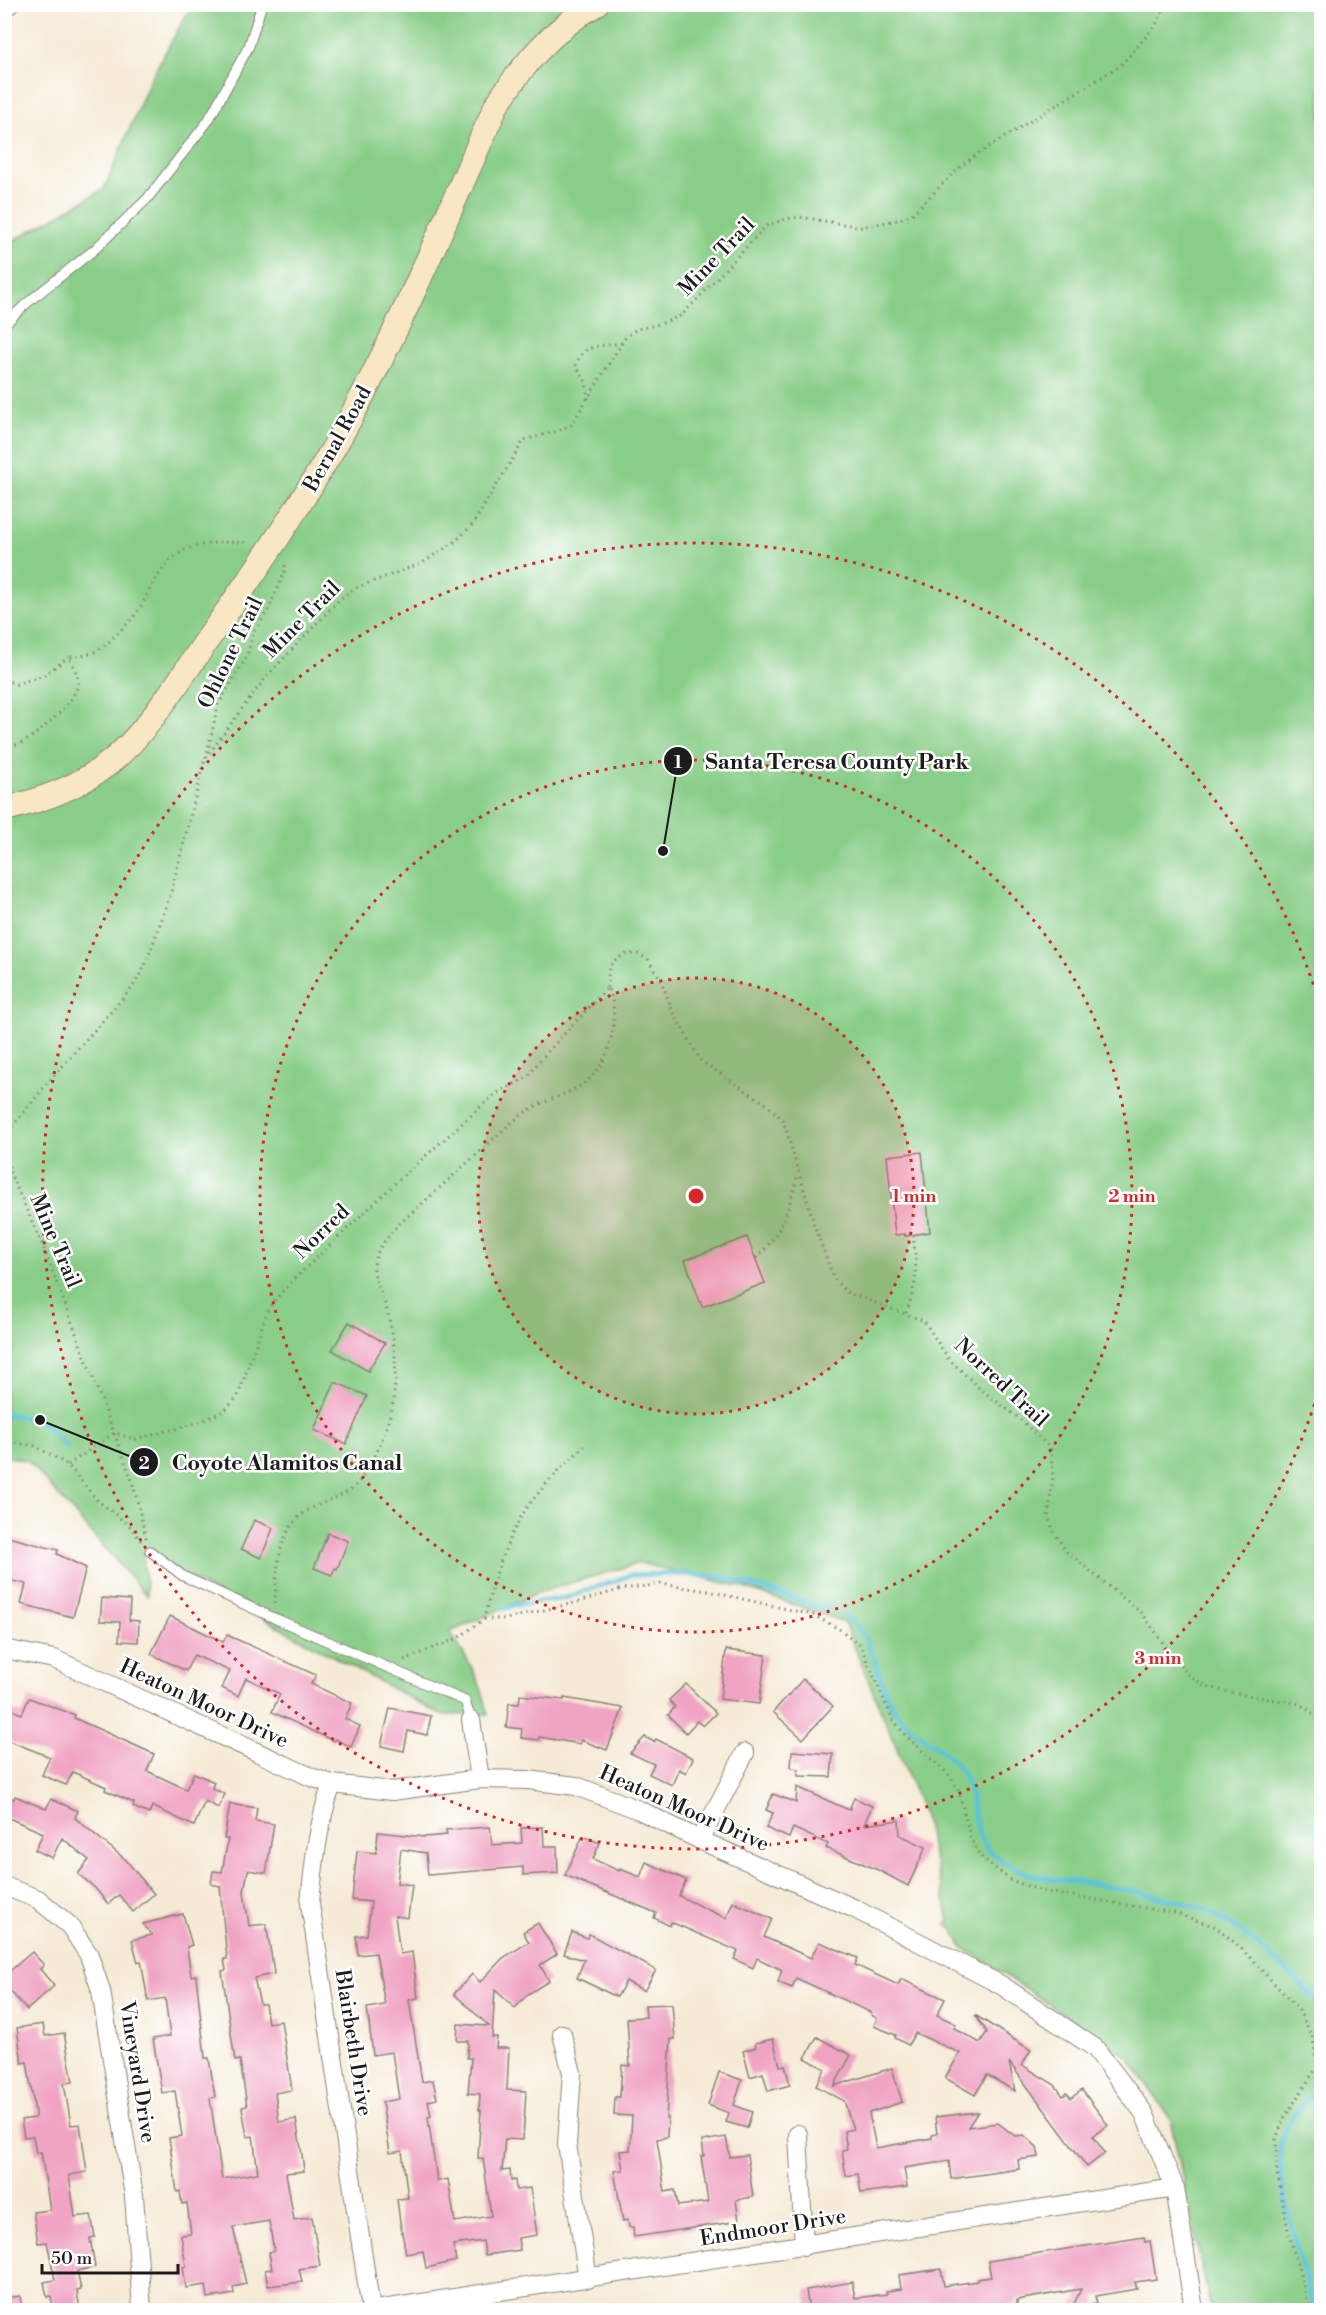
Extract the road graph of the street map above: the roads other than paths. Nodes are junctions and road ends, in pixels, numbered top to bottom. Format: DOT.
graph roads {
  1 [pos="262,4"];
  2 [pos="596,4"];
  3 [pos="4,325"];
  4 [pos="4,809"];
  5 [pos="150,1551"];
  6 [pos="4,1649"];
  7 [pos="471,1720"];
  8 [pos="745,1753"];
  9 [pos="480,1779"];
  10 [pos="332,1784"];
  11 [pos="700,1840"];
  12 [pos="4,1886"];
  13 [pos="562,2034"];
  14 [pos="798,2134"];
  15 [pos="1175,2188"];
  16 [pos="804,2246"];
  17 [pos="588,2279"];
  18 [pos="142,2310"];
  19 [pos="371,2310"];
  20 [pos="376,2310"];
  21 [pos="1194,2310"];
  1 -- 3 [label="lane"];
  2 -- 4 [label="street, Bernal Road"];
  5 -- 7 [label="lane"];
  6 -- 10 [label="street, Heaton Moor Drive"];
  7 -- 9 [label="street"];
  8 -- 11 [label="street"];
  9 -- 10 [label="street, Heaton Moor Drive"];
  9 -- 11 [label="street, Heaton Moor Drive"];
  10 -- 19 [label="street, Blairbeth Drive"];
  11 -- 15 [label="street, Heaton Moor Drive"];
  12 -- 18 [label="street, Vineyard Drive"];
  13 -- 17 [label="street"];
  14 -- 16 [label="street"];
  15 -- 16 [label="street, Endmoor Drive"];
  15 -- 21 [label="street, Heaton Moor Drive"];
  16 -- 17 [label="street, Endmoor Drive"];
  17 -- 20 [label="street, Endmoor Drive"];
}
